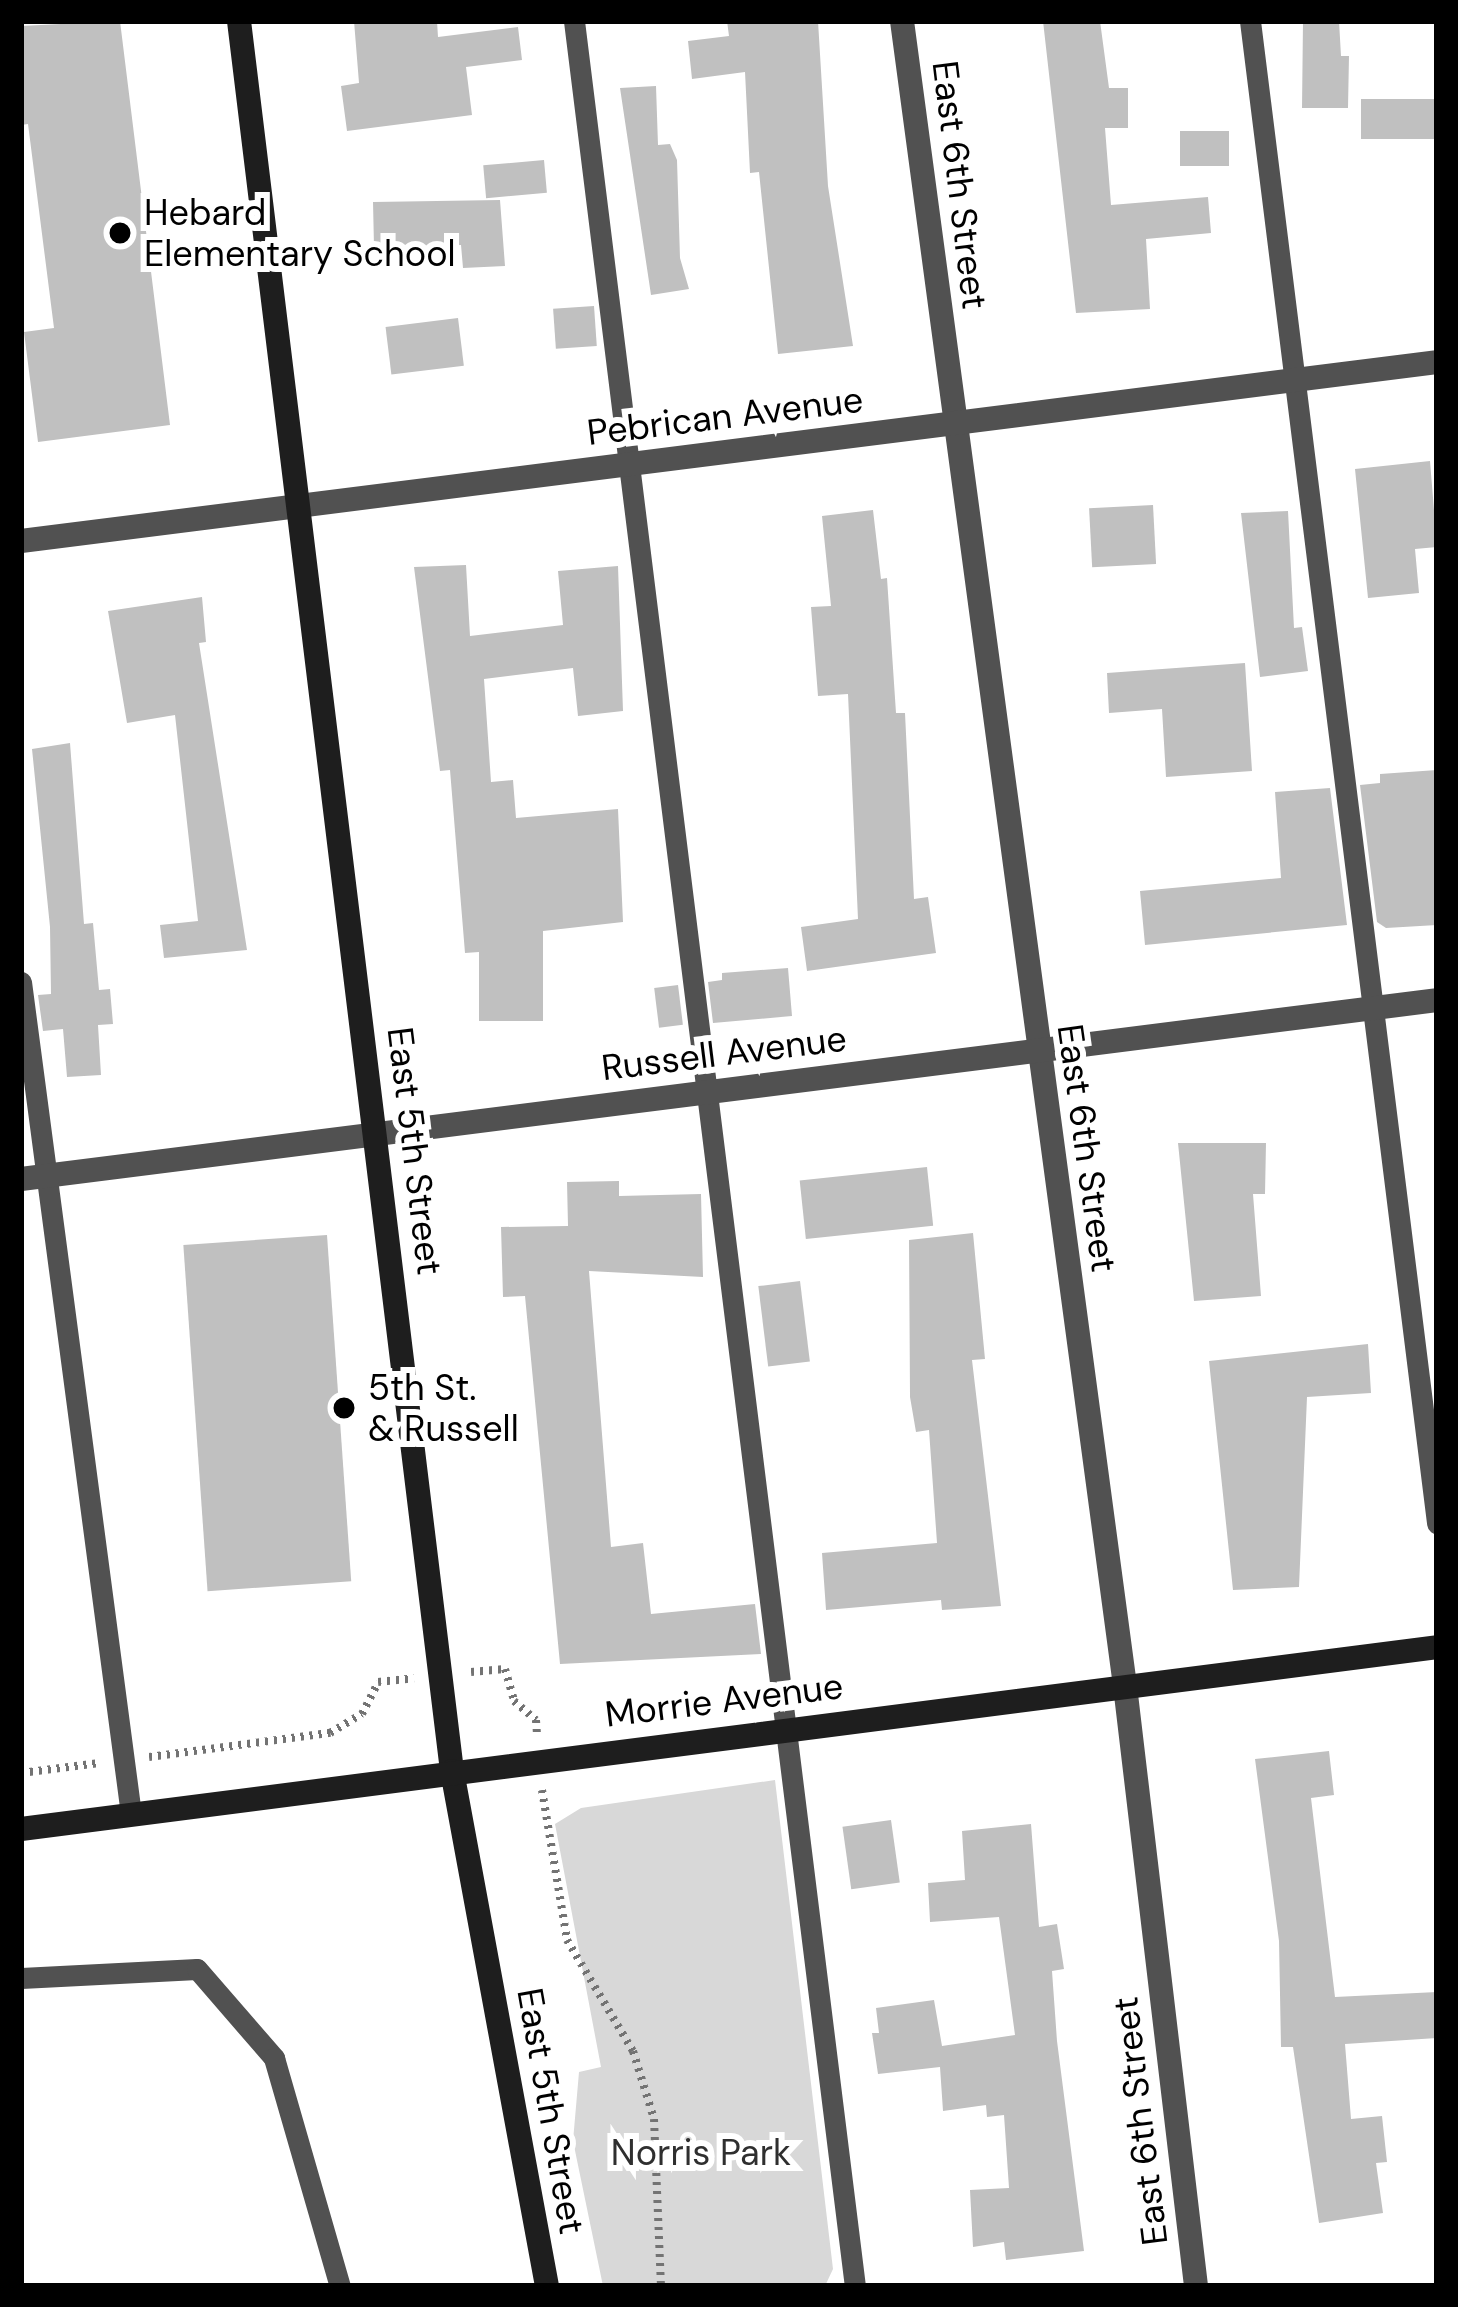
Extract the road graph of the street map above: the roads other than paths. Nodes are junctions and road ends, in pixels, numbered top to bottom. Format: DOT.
graph roads {
  1 [pos="239,21"];
  2 [pos="574,21"];
  3 [pos="902,21"];
  4 [pos="1250,21"];
  5 [pos="1437,362"];
  6 [pos="1295,381"];
  7 [pos="954,423"];
  8 [pos="629,465"];
  9 [pos="296,507"];
  10 [pos="21,541"];
  11 [pos="21,982"];
  12 [pos="1437,1000"];
  13 [pos="1373,1009"];
  14 [pos="1037,1050"];
  15 [pos="707,1092"];
  16 [pos="377,1134"];
  17 [pos="34,1177"];
  18 [pos="1437,1522"];
  19 [pos="1437,1647"];
  20 [pos="1125,1686"];
  21 [pos="786,1729"];
  22 [pos="452,1771"];
  23 [pos="131,1814"];
  24 [pos="21,1829"];
  25 [pos="21,1978"];
  26 [pos="340,2286"];
  27 [pos="547,2286"];
  28 [pos="855,2286"];
  29 [pos="1196,2286"];
  1 -- 9 [label="street, East 5th Street"];
  2 -- 8 [label="lane"];
  3 -- 7 [label="street, East 6th Street"];
  4 -- 6 [label="lane"];
  5 -- 6 [label="street, Pebrican Avenue"];
  6 -- 7 [label="street, Pebrican Avenue"];
  6 -- 13 [label="lane"];
  7 -- 8 [label="street, Pebrican Avenue"];
  7 -- 14 [label="street, East 6th Street"];
  8 -- 9 [label="street, Pebrican Avenue"];
  8 -- 15 [label="lane"];
  9 -- 10 [label="street, Pebrican Avenue"];
  9 -- 16 [label="street, East 5th Street"];
  11 -- 17 [label="lane"];
  12 -- 13 [label="street, Russell Avenue"];
  13 -- 14 [label="street, Russell Avenue"];
  13 -- 18 [label="lane"];
  14 -- 15 [label="street, Russell Avenue"];
  14 -- 20 [label="street, East 6th Street"];
  15 -- 16 [label="street, Russell Avenue"];
  15 -- 21 [label="lane"];
  16 -- 17 [label="street, Russell Avenue"];
  16 -- 22 [label="street, East 5th Street"];
  17 -- 23 [label="lane"];
  19 -- 20 [label="street, Morrie Avenue"];
  20 -- 21 [label="street, Morrie Avenue"];
  20 -- 29 [label="street, East 6th Street"];
  21 -- 22 [label="street, Morrie Avenue"];
  21 -- 28 [label="lane"];
  22 -- 23 [label="street, Morrie Avenue"];
  22 -- 27 [label="street, East 5th Street"];
  23 -- 24 [label="street, Morrie Avenue"];
  25 -- 26 [label="lane"];
}
